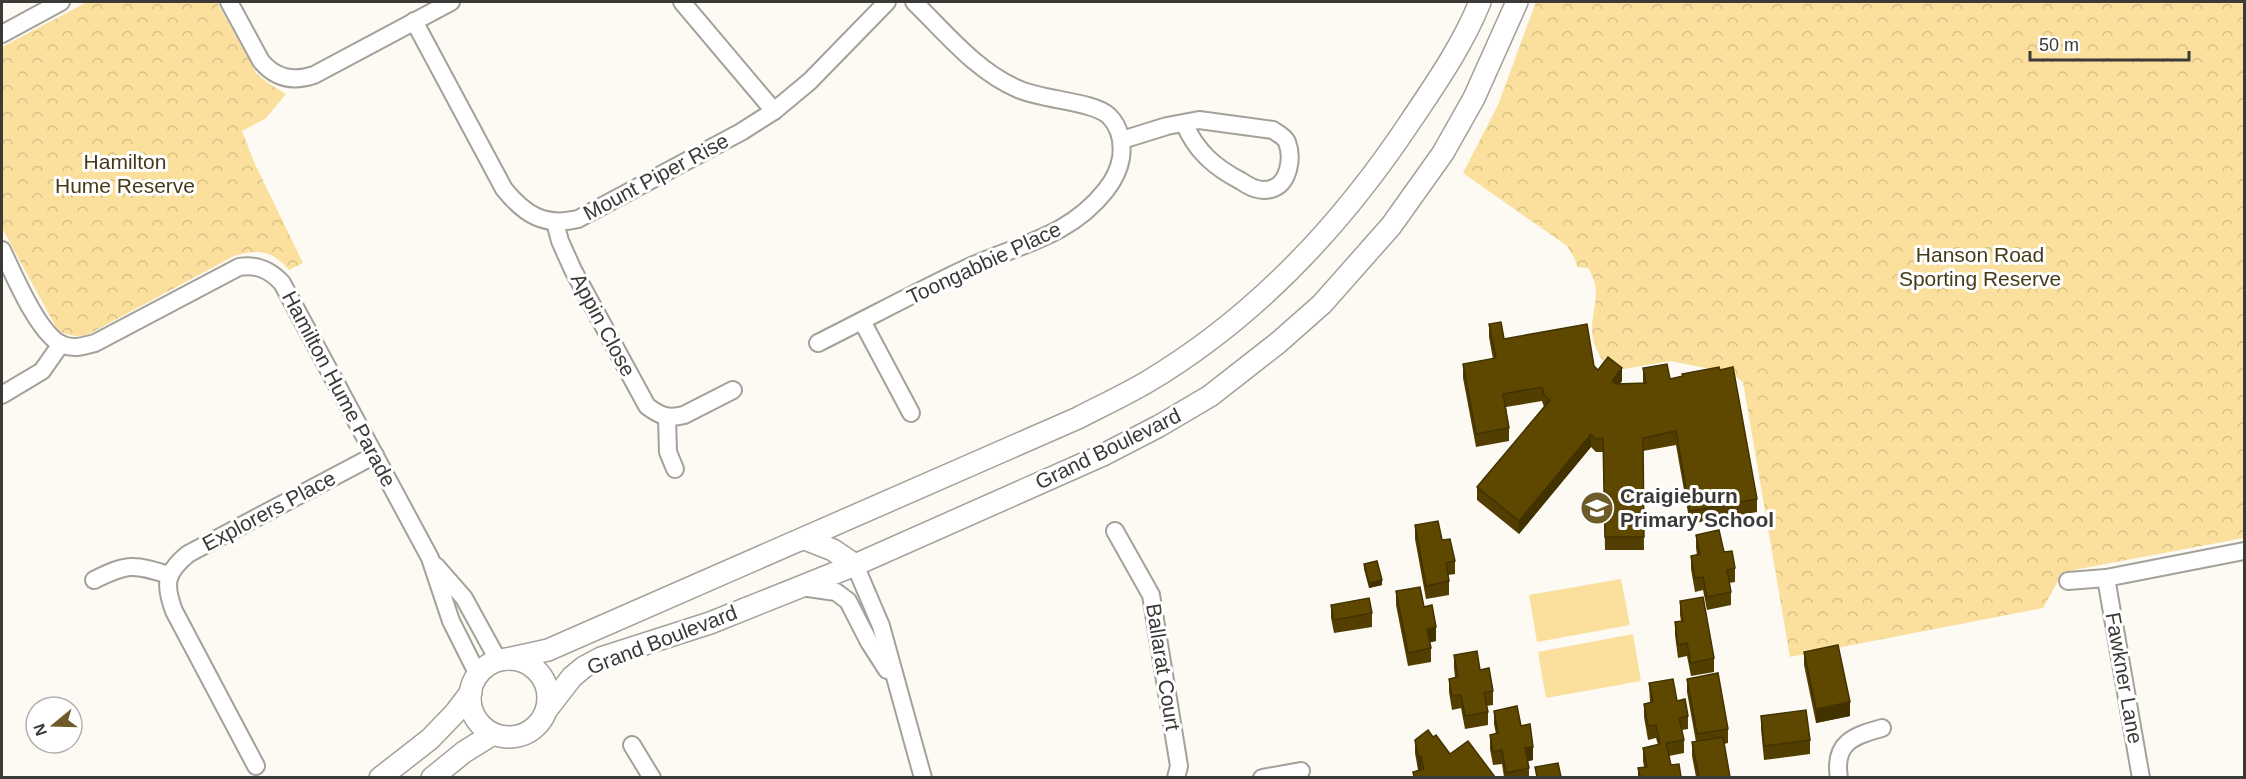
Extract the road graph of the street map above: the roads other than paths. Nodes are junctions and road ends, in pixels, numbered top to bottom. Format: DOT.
graph roads {
  1 [pos="61,2"];
  2 [pos="229,2"];
  3 [pos="451,2"];
  4 [pos="682,2"];
  5 [pos="887,2"];
  6 [pos="914,2"];
  7 [pos="1480,2"];
  8 [pos="1517,2"];
  9 [pos="414,21"];
  10 [pos="2,33"];
  11 [pos="774,111"];
  12 [pos="1184,123"];
  13 [pos="1122,140"];
  14 [pos="555,222"];
  15 [pos="2,250"];
  16 [pos="862,321"];
  17 [pos="818,343"];
  18 [pos="61,345"];
  19 [pos="733,390"];
  20 [pos="2,395"];
  21 [pos="911,413"];
  22 [pos="667,418"];
  23 [pos="375,455"];
  24 [pos="675,469"];
  25 [pos="1115,531"];
  26 [pos="805,539"];
  27 [pos="2244,551"];
  28 [pos="430,558"];
  29 [pos="855,565"];
  30 [pos="169,575"];
  31 [pos="2106,578"];
  32 [pos="94,580"];
  33 [pos="2068,581"];
  34 [pos="799,587"];
  35 [pos="502,659"];
  36 [pos="474,683"];
  37 [pos="897,686"];
  38 [pos="548,708"];
  39 [pos="1882,728"];
  40 [pos="493,734"];
  41 [pos="632,745"];
  42 [pos="256,766"];
  43 [pos="1301,771"];
  44 [pos="380,777"];
  45 [pos="432,777"];
  46 [pos="652,777"];
  47 [pos="923,777"];
  48 [pos="1177,777"];
  49 [pos="1262,777"];
  50 [pos="1839,777"];
  51 [pos="2141,777"];
  1 -- 10 [label="street"];
  2 -- 9 [label="street"];
  3 -- 9 [label="street"];
  4 -- 11 [label="street"];
  5 -- 11 [label="street, Mount Piper Rise"];
  6 -- 13 [label="street"];
  7 -- 26 [label="street, Grand Boulevard"];
  8 -- 29 [label="street, Grand Boulevard"];
  9 -- 14 [label="street, Mount Piper Rise"];
  11 -- 14 [label="street, Mount Piper Rise"];
  12 -- 12 [label="street"];
  12 -- 13 [label="street"];
  13 -- 16 [label="street, Toongabbie Place"];
  14 -- 22 [label="street, Appin Close"];
  15 -- 18 [label="street"];
  16 -- 17 [label="street, Toongabbie Place"];
  16 -- 21 [label="street"];
  18 -- 20 [label="street"];
  18 -- 23 [label="street, Hamilton Hume Parade"];
  19 -- 22 [label="street"];
  22 -- 24 [label="street"];
  23 -- 28 [label="street, Hamilton Hume Parade"];
  23 -- 30 [label="street, Explorers Place"];
  25 -- 48 [label="street, Ballarat Court"];
  26 -- 29 [label="street"];
  26 -- 35 [label="street, Grand Boulevard"];
  27 -- 31 [label="street"];
  28 -- 35 [label="street, Hamilton Hume Parade"];
  28 -- 36 [label="street, Hamilton Hume Parade"];
  29 -- 34 [label="street, Grand Boulevard"];
  29 -- 37 [label="street"];
  30 -- 32 [label="street"];
  30 -- 42 [label="street"];
  31 -- 33 [label="street"];
  31 -- 51 [label="street, Fawkner Lane"];
  34 -- 37 [label="street"];
  34 -- 38 [label="street, Grand Boulevard"];
  35 -- 36 [label="street"];
  35 -- 38 [label="street"];
  36 -- 40 [label="street"];
  36 -- 44 [label="street"];
  37 -- 47 [label="street"];
  38 -- 40 [label="street"];
  39 -- 50 [label="street"];
  40 -- 45 [label="street"];
  41 -- 46 [label="street"];
  43 -- 49 [label="street"];
}
